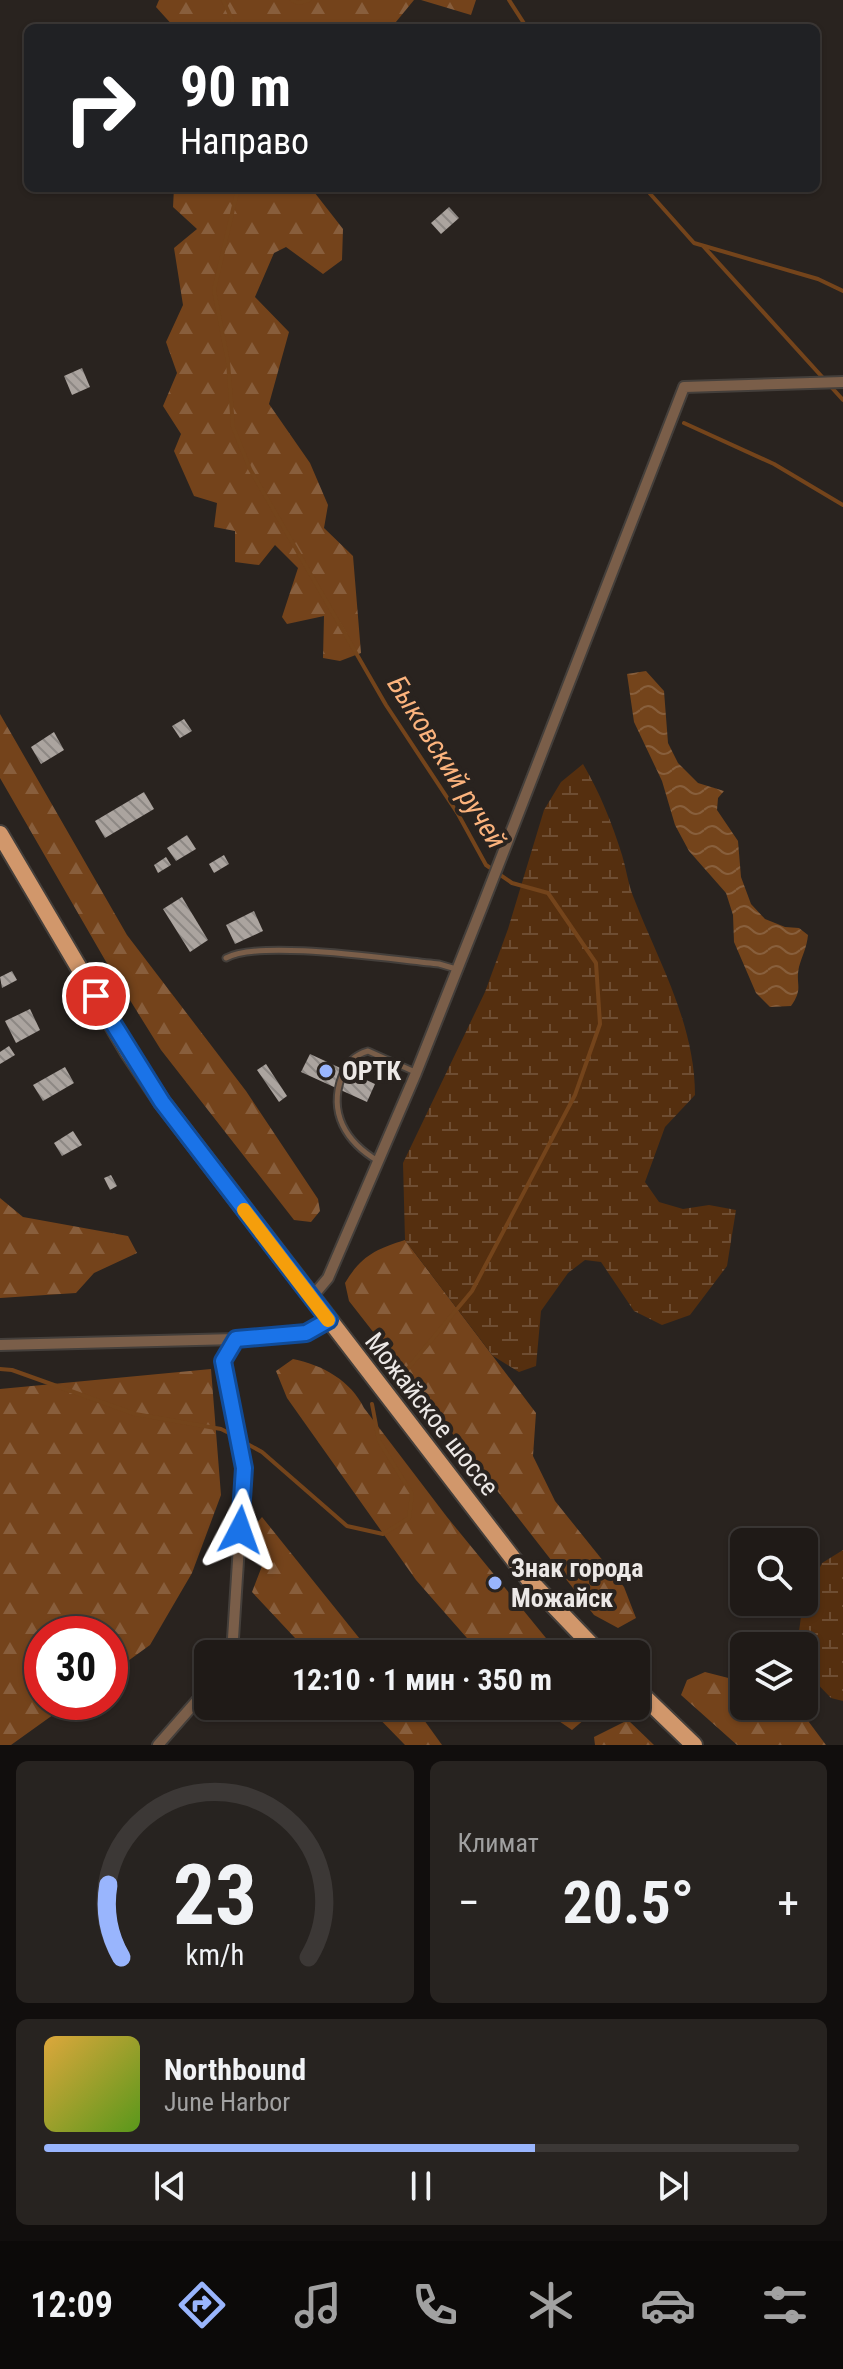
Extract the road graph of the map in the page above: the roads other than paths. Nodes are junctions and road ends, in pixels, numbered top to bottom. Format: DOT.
graph roads {
  1 [pos="843,382"];
  2 [pos="0,834"];
  3 [pos="226,958"];
  4 [pos="457,970"];
  5 [pos="416,1073"];
  6 [pos="378,1161"];
  7 [pos="312,1297"];
  8 [pos="329,1320"];
  9 [pos="236,1339"];
  10 [pos="0,1345"];
  11 [pos="233,1640"];
  12 [pos="587,1640"];
  13 [pos="650,1703"];
  14 [pos="194,1704"];
  15 [pos="158,1745"];
  16 [pos="694,1745"];
  1 -- 4 [label="street"];
  2 -- 7 [label="main road, Можайское шоссе"];
  3 -- 4 [label="lane"];
  4 -- 5 [label="street"];
  5 -- 6 [label="street"];
  5 -- 6 [label="lane"];
  6 -- 7 [label="street"];
  7 -- 8 [label="main road, Можайское шоссе"];
  8 -- 9 [label="street"];
  8 -- 12 [label="main road, Можайское шоссе"];
  9 -- 10 [label="street"];
  9 -- 11 [label="street"];
  13 -- 16 [label="main road"];
  14 -- 15 [label="street"];
}
